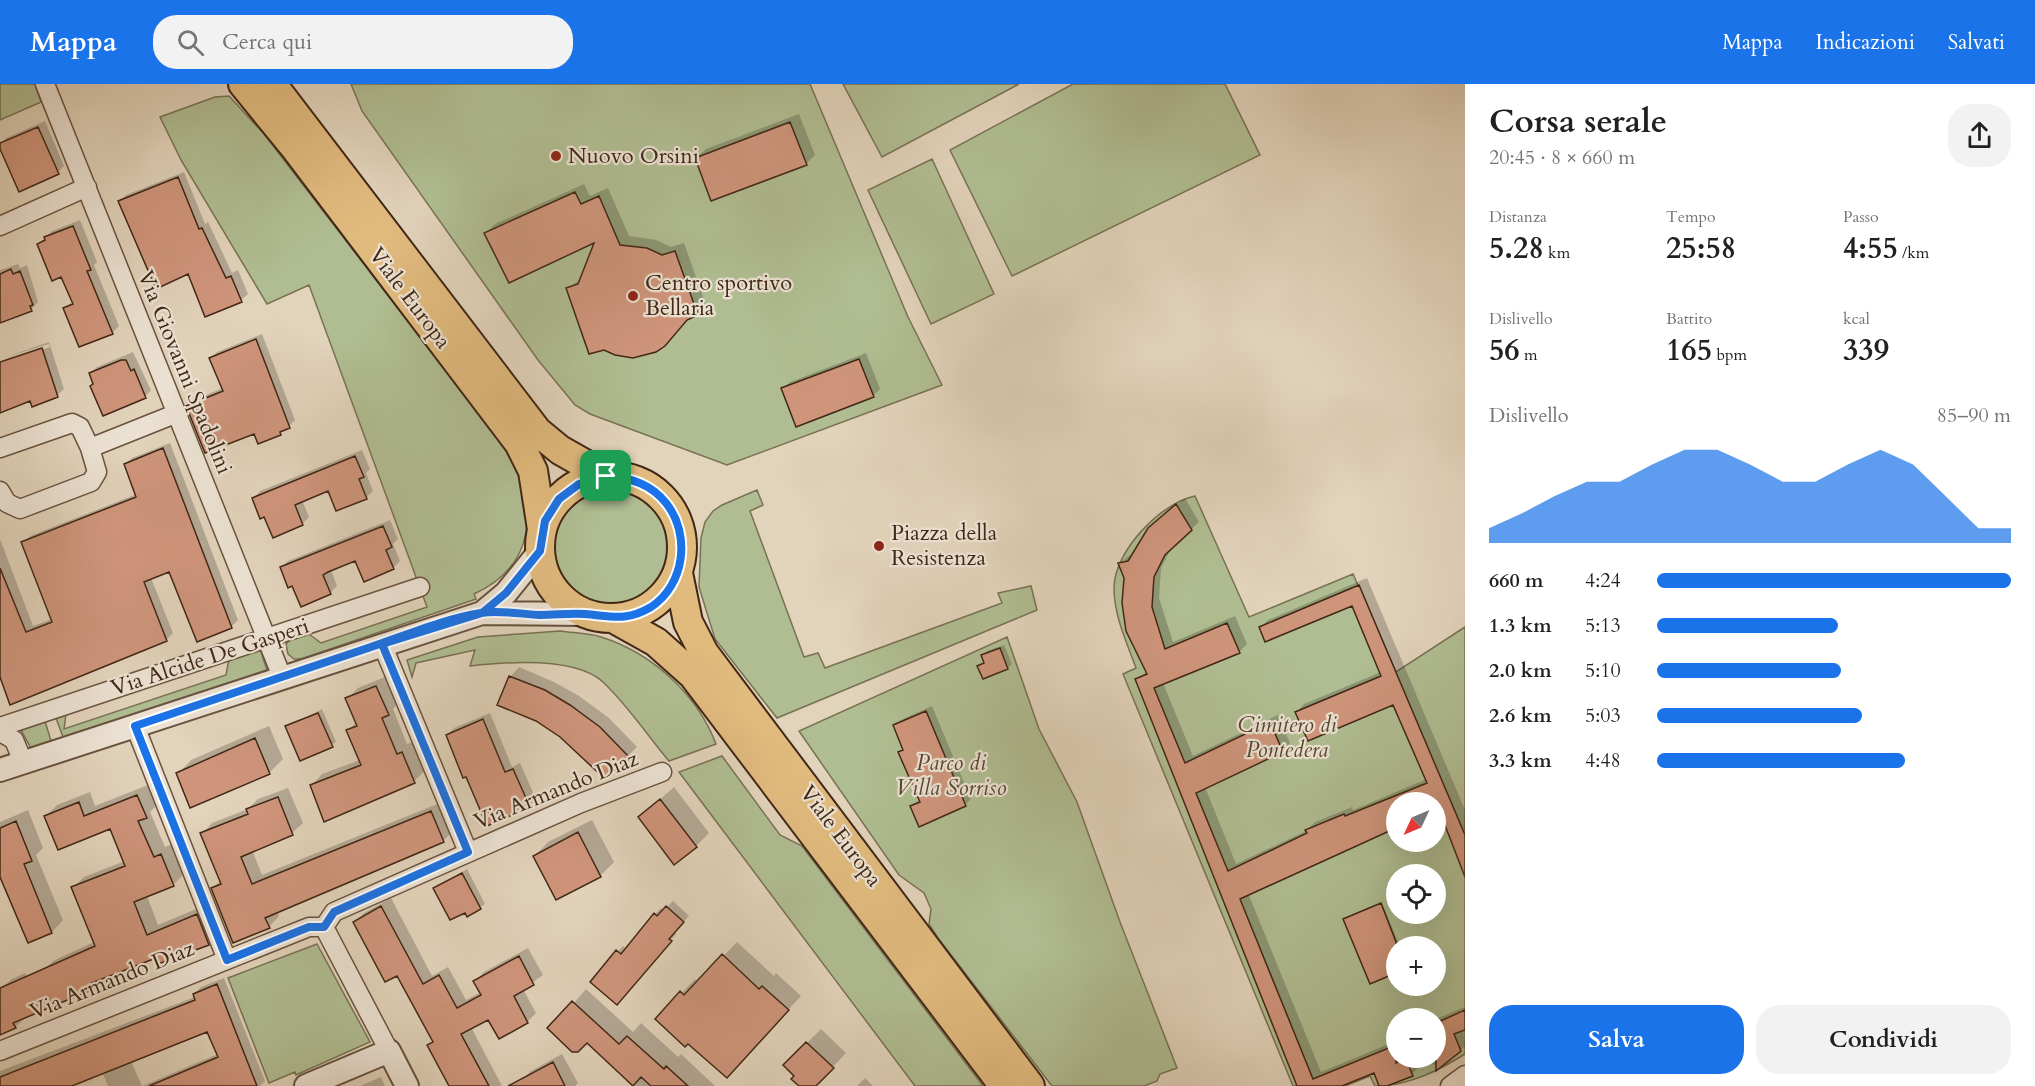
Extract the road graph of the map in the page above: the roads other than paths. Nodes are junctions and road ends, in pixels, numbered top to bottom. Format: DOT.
graph roads {
  1 [pos="45,84"];
  2 [pos="243,84"];
  3 [pos="272,84"];
  4 [pos="87,187"];
  5 [pos="0,226"];
  6 [pos="175,414"];
  7 [pos="0,448"];
  8 [pos="90,448"];
  9 [pos="606,476"];
  10 [pos="0,490"];
  11 [pos="541,540"];
  12 [pos="678,573"];
  13 [pos="420,587"];
  14 [pos="482,613"];
  15 [pos="600,616"];
  16 [pos="267,639"];
  17 [pos="382,644"];
  18 [pos="282,677"];
  19 [pos="135,726"];
  20 [pos="0,727"];
  21 [pos="0,732"];
  22 [pos="23,762"];
  23 [pos="0,770"];
  24 [pos="662,772"];
  25 [pos="468,852"];
  26 [pos="324,927"];
  27 [pos="227,960"];
  28 [pos="0,1051"];
  29 [pos="389,1051"];
  30 [pos="1465,1075"];
  31 [pos="306,1086"];
  32 [pos="407,1086"];
  33 [pos="1004,1086"];
  34 [pos="1030,1086"];
  35 [pos="1450,1086"];
  1 -- 4 [label="street, Via Giovanni Spadolini"];
  2 -- 11 [label="main road, Viale Europa"];
  3 -- 9 [label="main road, Viale Europa"];
  4 -- 5 [label="street"];
  4 -- 6 [label="street, Via Giovanni Spadolini"];
  6 -- 8 [label="street"];
  6 -- 16 [label="street, Via Giovanni Spadolini"];
  7 -- 8 [label="street"];
  8 -- 10 [label="street"];
  9 -- 11 [label="main road, Viale Europa"];
  9 -- 12 [label="main road, Viale Europa"];
  11 -- 14 [label="street, Via Alcide De Gasperi"];
  11 -- 15 [label="main road, Viale Europa"];
  12 -- 15 [label="main road, Viale Europa"];
  12 -- 34 [label="main road, Viale Europa"];
  13 -- 16 [label="street, Via Alcide De Gasperi"];
  14 -- 15 [label="street, Via Alcide De Gasperi"];
  14 -- 17 [label="street, Via Alcide De Gasperi"];
  15 -- 33 [label="main road, Viale Europa"];
  16 -- 18 [label="street, Via Giovanni Spadolini"];
  16 -- 20 [label="street, Via Alcide De Gasperi"];
  17 -- 18 [label="street, Via Alcide De Gasperi"];
  17 -- 25 [label="street, Via Armando Diaz"];
  18 -- 19 [label="street, Via Alcide De Gasperi"];
  19 -- 22 [label="street, Via Alcide De Gasperi"];
  19 -- 27 [label="street"];
  21 -- 22 [label="street"];
  22 -- 23 [label="street, Via Alcide De Gasperi"];
  24 -- 25 [label="street, Via Armando Diaz"];
  25 -- 26 [label="street, Via Armando Diaz"];
  26 -- 27 [label="street, Via Armando Diaz"];
  26 -- 29 [label="street"];
  27 -- 28 [label="street, Via Armando Diaz"];
  29 -- 31 [label="street"];
  29 -- 32 [label="street"];
  30 -- 35 [label="street"];
}
